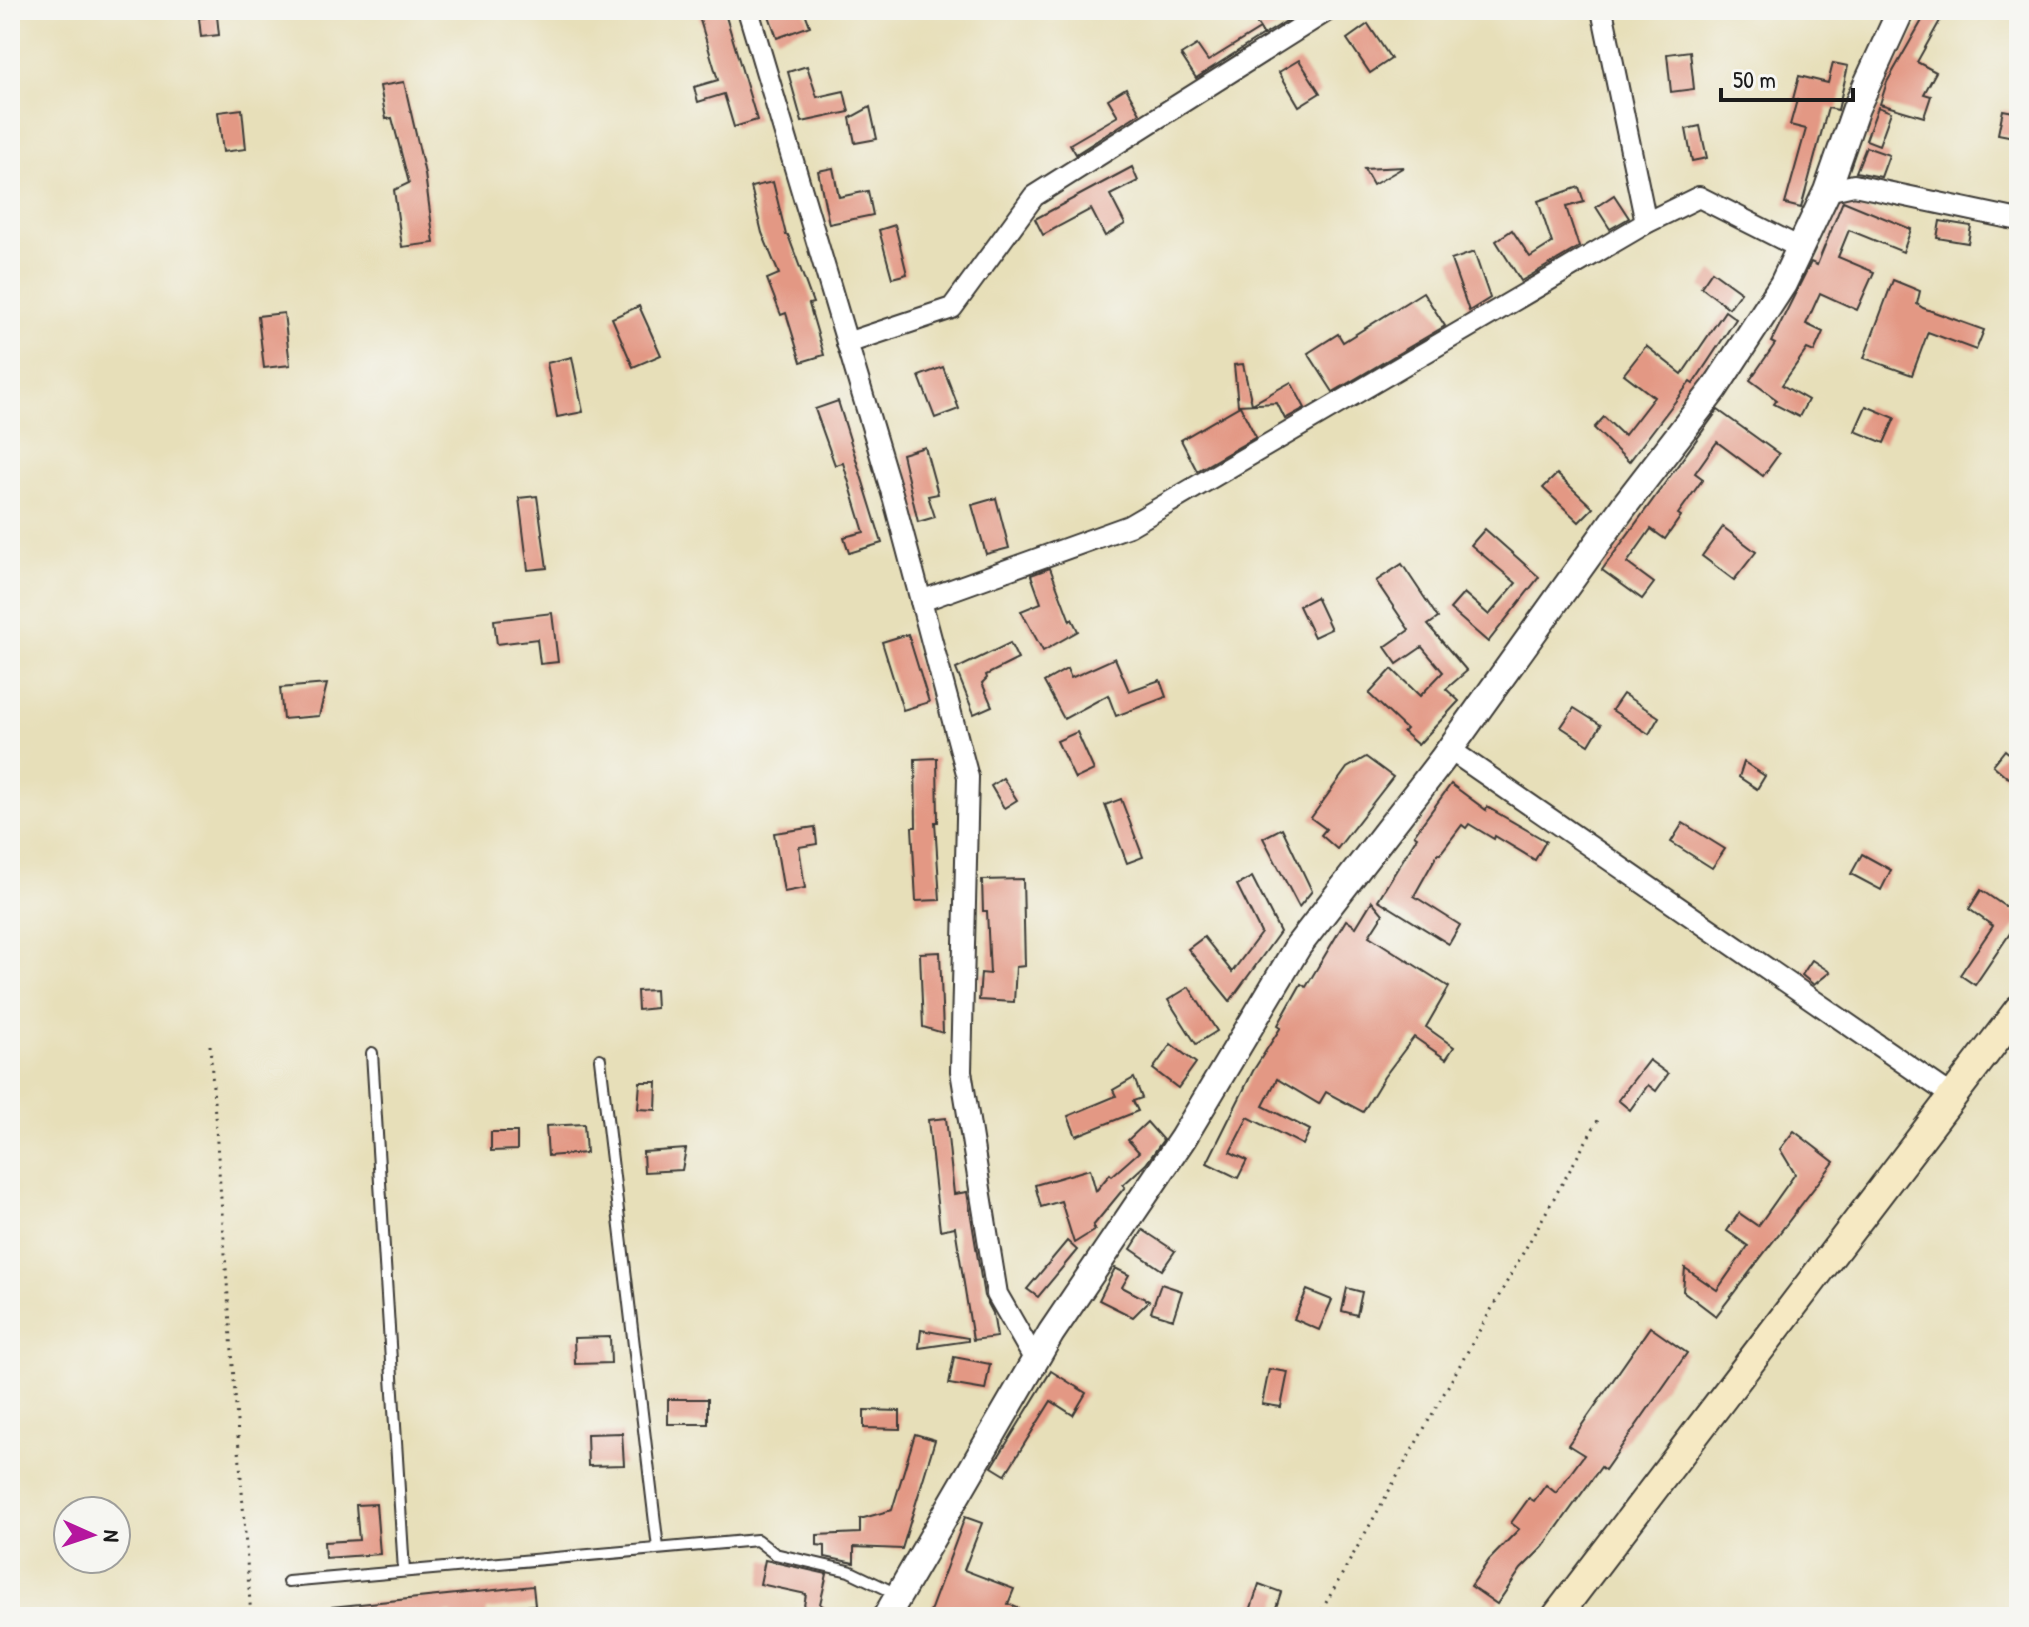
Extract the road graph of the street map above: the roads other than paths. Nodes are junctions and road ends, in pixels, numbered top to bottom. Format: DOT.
graph roads {
  1 [pos="748,10"];
  2 [pos="1328,10"];
  3 [pos="1602,10"];
  4 [pos="1901,10"];
  5 [pos="1827,191"];
  6 [pos="2019,220"];
  7 [pos="1646,223"];
  8 [pos="1800,248"];
  9 [pos="847,343"];
  10 [pos="921,601"];
  11 [pos="1449,749"];
  12 [pos="2019,1009"];
  13 [pos="372,1053"];
  14 [pos="600,1059"];
  15 [pos="1952,1096"];
  16 [pos="1035,1360"];
  17 [pos="658,1548"];
  18 [pos="404,1571"];
  19 [pos="288,1582"];
  20 [pos="893,1606"];
  21 [pos="1556,1617"];
  1 -- 9 [label="street"];
  2 -- 9 [label="street"];
  3 -- 7 [label="street"];
  4 -- 5 [label="street"];
  5 -- 6 [label="street"];
  5 -- 8 [label="street"];
  7 -- 8 [label="street"];
  7 -- 10 [label="street"];
  8 -- 11 [label="street"];
  9 -- 10 [label="street"];
  10 -- 16 [label="street"];
  11 -- 15 [label="street"];
  11 -- 16 [label="street"];
  12 -- 15 [label="main road"];
  13 -- 18 [label="lane"];
  14 -- 17 [label="lane"];
  15 -- 21 [label="main road"];
  16 -- 20 [label="street"];
  17 -- 18 [label="lane"];
  17 -- 20 [label="lane"];
  18 -- 19 [label="lane"];
}
